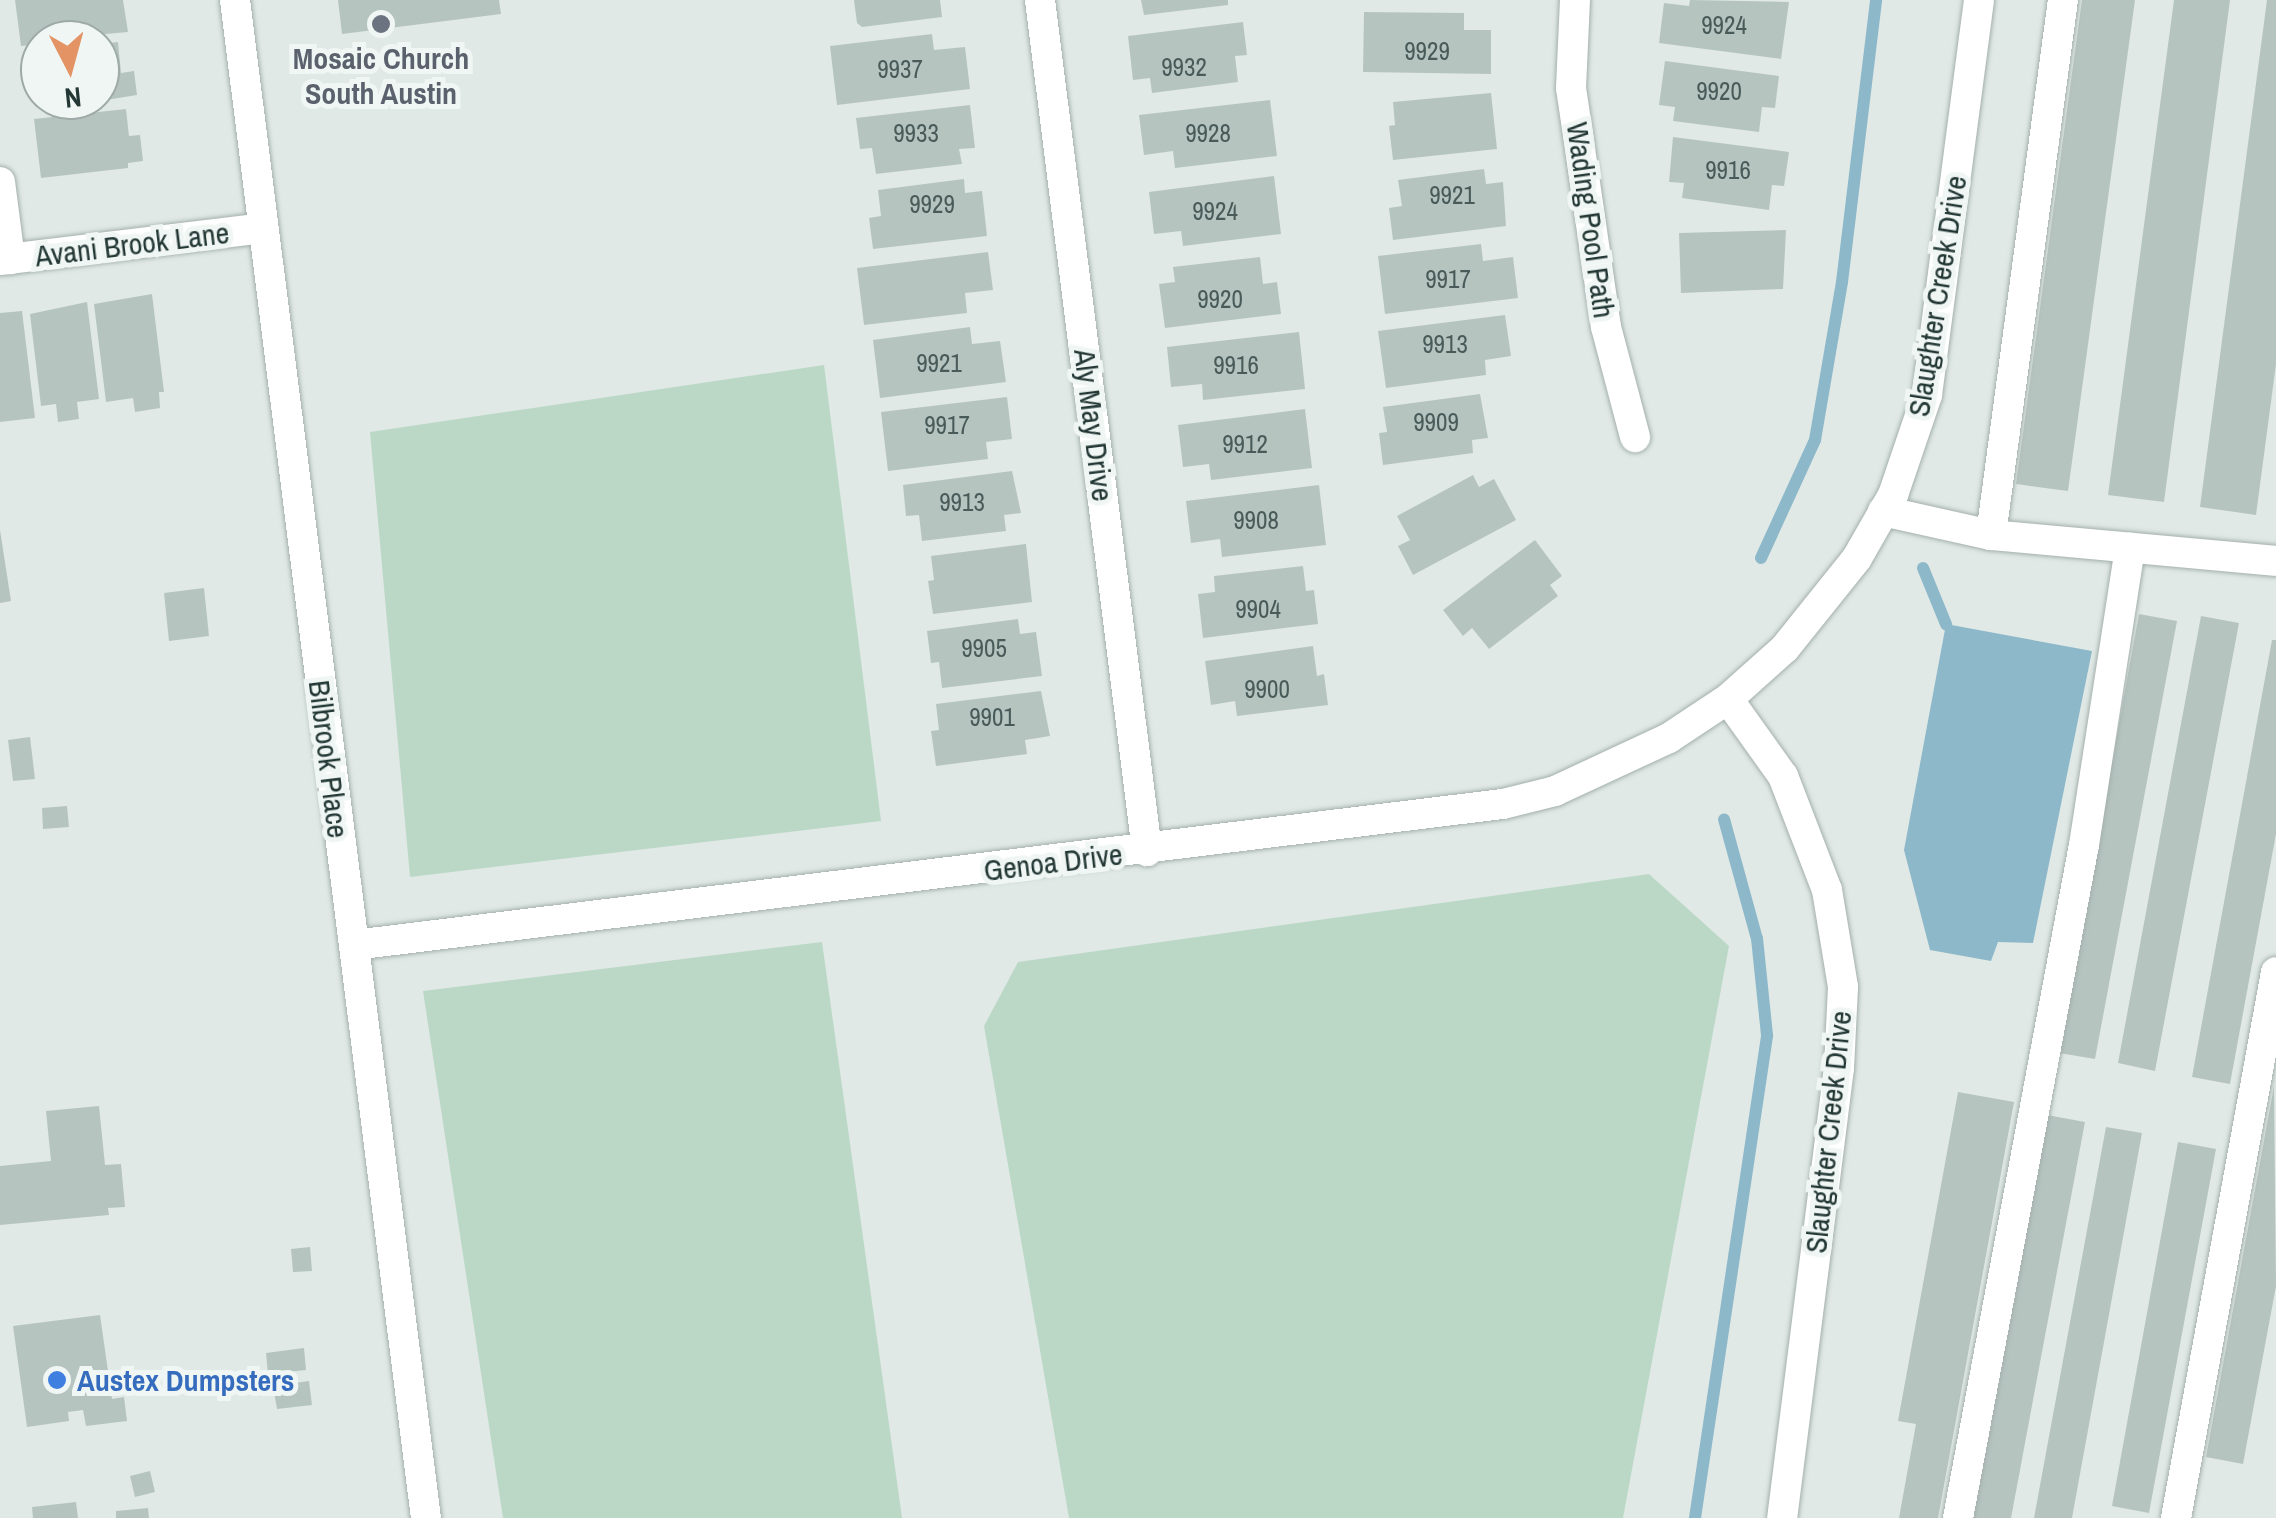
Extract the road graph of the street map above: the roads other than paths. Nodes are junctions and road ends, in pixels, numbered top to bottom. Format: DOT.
graph roads {
  1 [pos="235,0"];
  2 [pos="1040,0"];
  3 [pos="1575,0"];
  4 [pos="1979,0"];
  5 [pos="2063,0"];
  6 [pos="0,182"];
  7 [pos="264,228"];
  8 [pos="5,260"];
  9 [pos="1635,437"];
  10 [pos="1883,511"];
  11 [pos="1991,536"];
  12 [pos="2130,548"];
  13 [pos="2276,561"];
  14 [pos="1728,699"];
  15 [pos="1147,851"];
  16 [pos="354,945"];
  17 [pos="2276,972"];
  18 [pos="426,1518"];
  19 [pos="1782,1518"];
  20 [pos="1958,1518"];
  21 [pos="2176,1518"];
  1 -- 7 [label="street, Bilbrook Place"];
  2 -- 15 [label="street, Aly May Drive"];
  3 -- 9 [label="street, Wading Pool Path"];
  4 -- 10 [label="street, Slaughter Creek Drive"];
  5 -- 11 [label="street"];
  6 -- 8 [label="street"];
  7 -- 8 [label="street, Avani Brook Lane"];
  7 -- 16 [label="street, Bilbrook Place"];
  10 -- 11 [label="street"];
  10 -- 14 [label="street, Slaughter Creek Drive"];
  11 -- 12 [label="street"];
  12 -- 13 [label="street"];
  12 -- 20 [label="street"];
  14 -- 15 [label="street, Genoa Drive"];
  14 -- 19 [label="street, Slaughter Creek Drive"];
  15 -- 16 [label="street, Genoa Drive"];
  16 -- 18 [label="street, Bilbrook Place"];
  17 -- 21 [label="street"];
}
